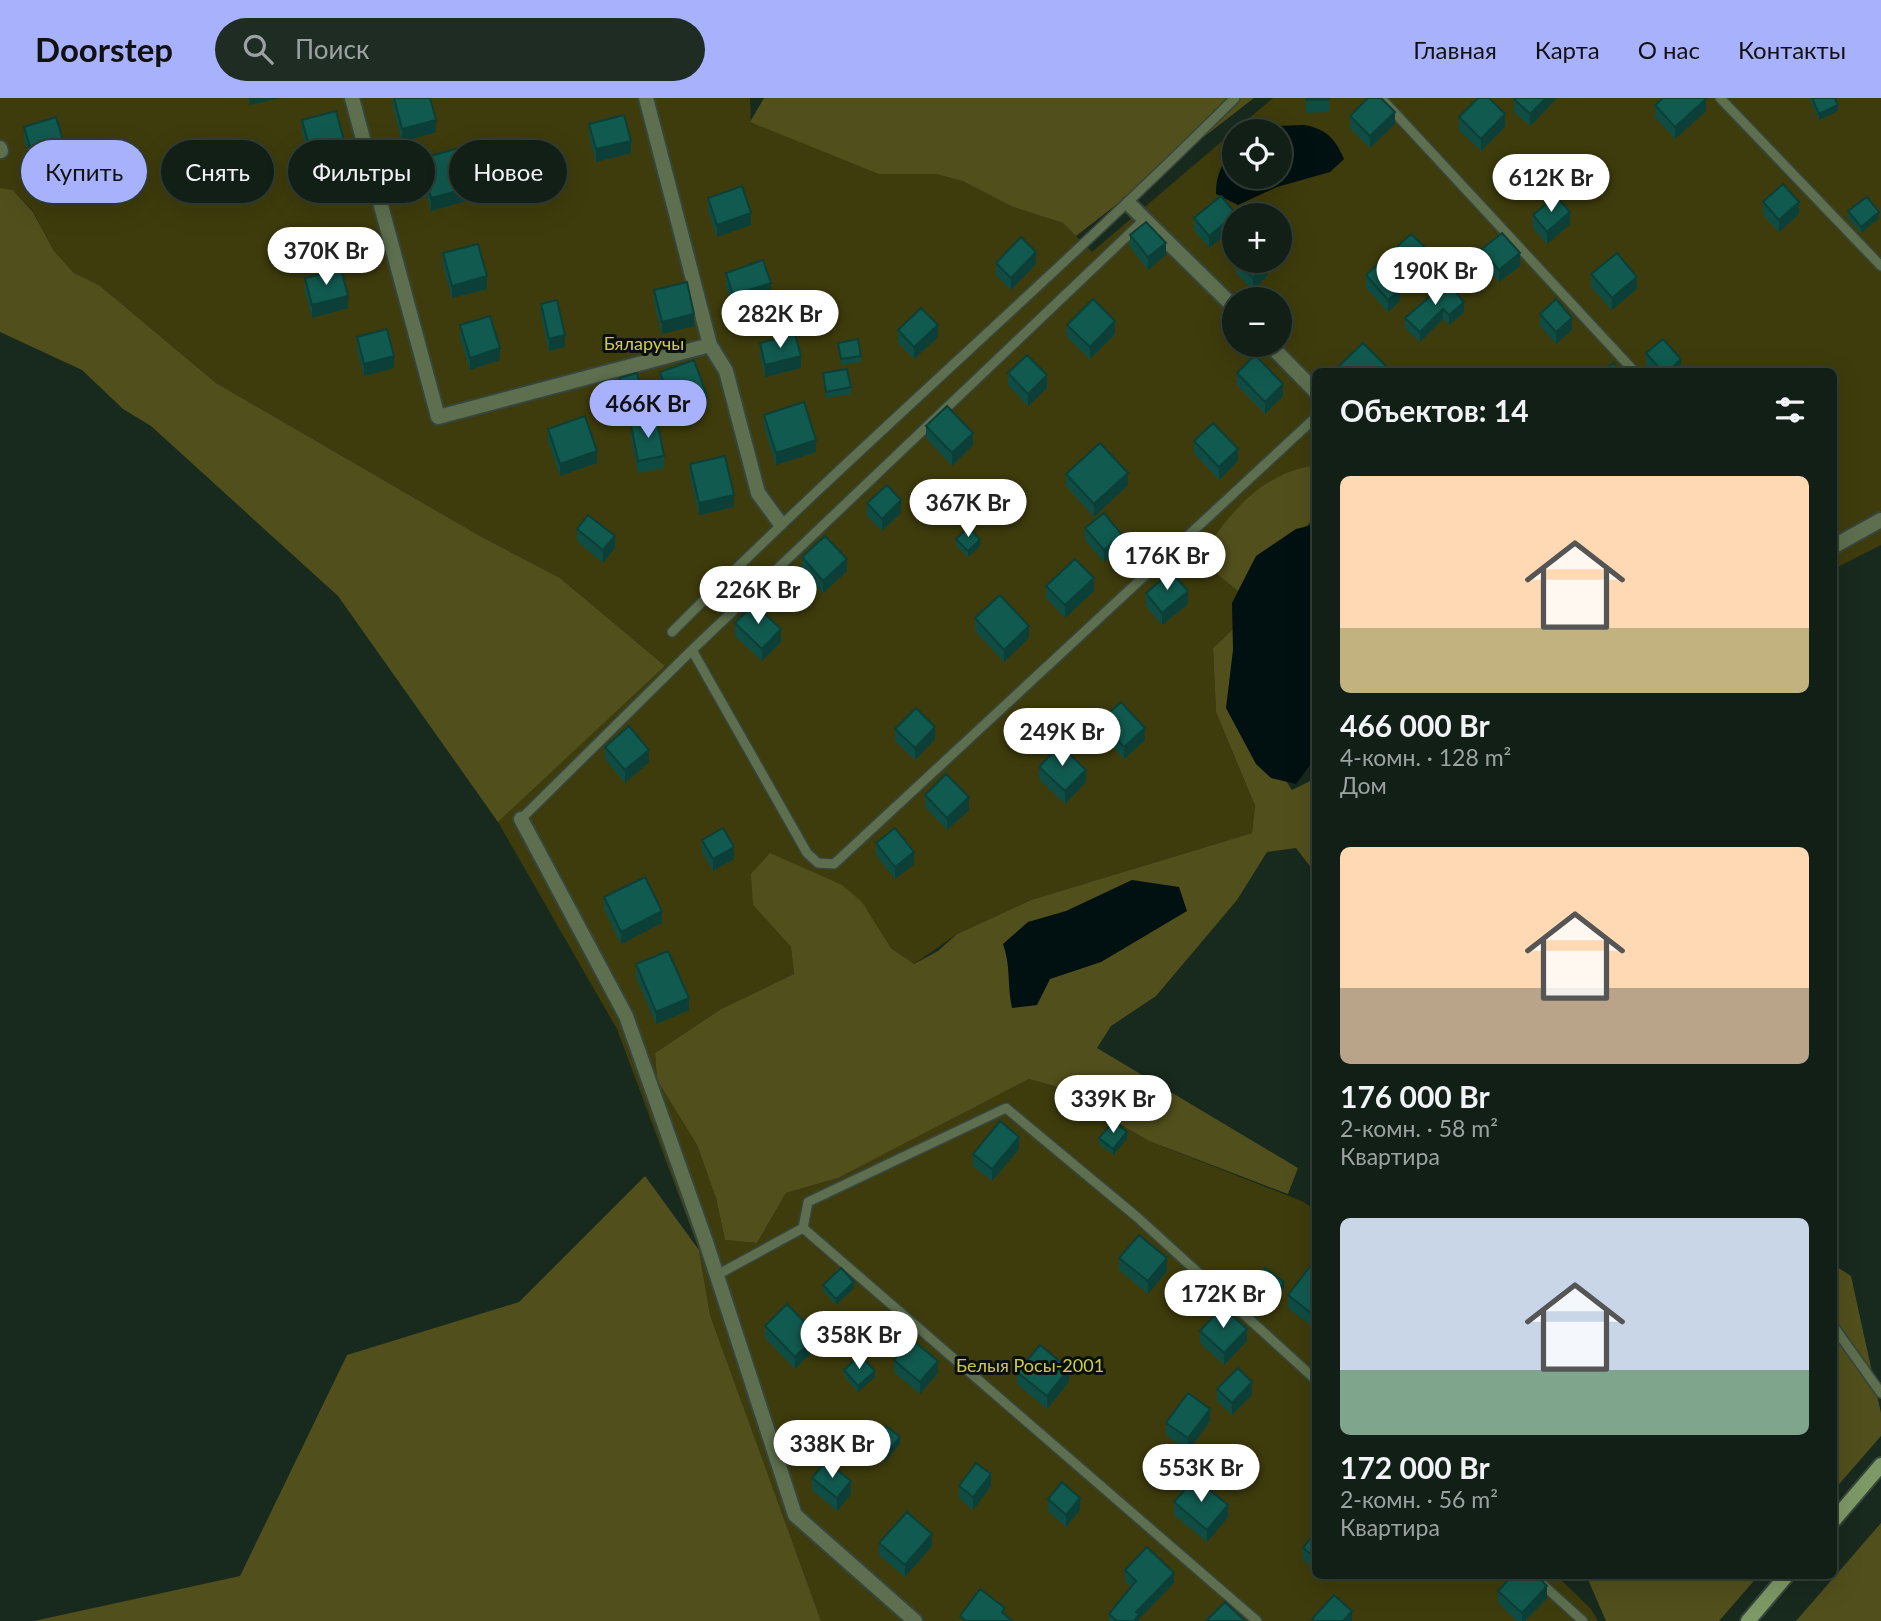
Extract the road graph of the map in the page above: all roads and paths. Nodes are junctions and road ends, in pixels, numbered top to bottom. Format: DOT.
graph roads {
  1 [pos="352,98"];
  2 [pos="646,98"];
  3 [pos="1235,98"];
  4 [pos="1381,98"];
  5 [pos="1720,98"];
  6 [pos="1129,204"];
  7 [pos="1146,218"];
  8 [pos="1881,266"];
  9 [pos="1222,295"];
  10 [pos="710,345"];
  11 [pos="1282,357"];
  12 [pos="1631,368"];
  13 [pos="1312,388"];
  14 [pos="1312,421"];
  15 [pos="1881,520"];
  16 [pos="780,523"];
  17 [pos="1837,544"];
  18 [pos="672,632"];
  19 [pos="692,650"];
  20 [pos="521,819"];
  21 [pos="803,1228"];
  22 [pos="717,1275"];
  23 [pos="1837,1331"];
  24 [pos="1312,1376"];
  25 [pos="1881,1394"];
  26 [pos="1881,1465"];
  27 [pos="1837,1516"];
  28 [pos="1536,1579"];
  29 [pos="1784,1579"];
  30 [pos="915,1621"];
  31 [pos="1257,1621"];
  32 [pos="1583,1621"];
  33 [pos="1748,1621"];
  1 -- 10 [label="street"];
  2 -- 10 [label="street"];
  3 -- 6 [label="lane"];
  4 -- 12 [label="lane"];
  5 -- 8 [label="lane"];
  6 -- 7 [label="street"];
  6 -- 16 [label="lane"];
  7 -- 9 [label="street"];
  7 -- 19 [label="lane"];
  10 -- 16 [label="street"];
  11 -- 13 [label="street"];
  14 -- 19 [label="lane"];
  15 -- 17 [label="street"];
  16 -- 18 [label="lane"];
  19 -- 20 [label="lane"];
  20 -- 22 [label="street"];
  21 -- 22 [label="lane"];
  21 -- 24 [label="lane"];
  21 -- 31 [label="lane"];
  22 -- 30 [label="street"];
  23 -- 25 [label="lane"];
  26 -- 27 [label="main road"];
  28 -- 32 [label="lane"];
  29 -- 33 [label="main road"];
}
